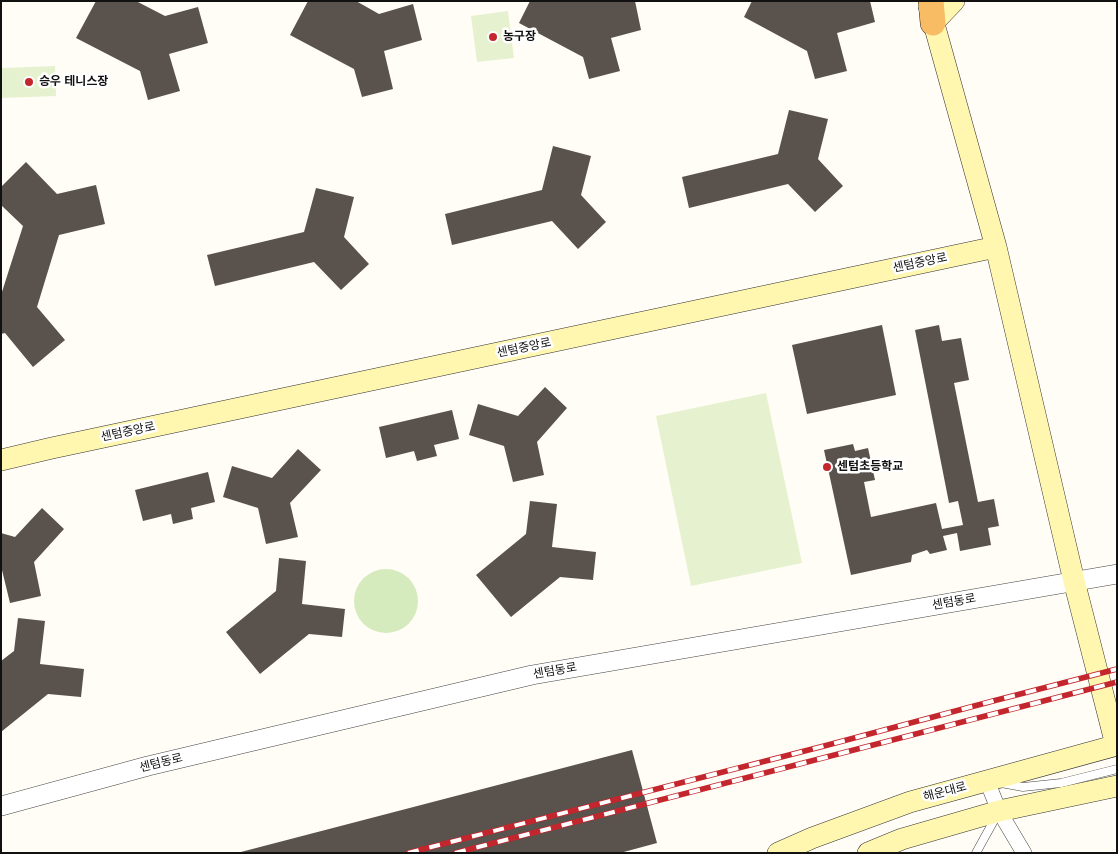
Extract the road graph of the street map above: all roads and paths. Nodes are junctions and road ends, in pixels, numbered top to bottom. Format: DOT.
graph roads {
  1 [pos="954,1"];
  2 [pos="931,9"];
  3 [pos="996,247"];
  4 [pos="52,448"];
  5 [pos="1,451"];
  6 [pos="1,460"];
  7 [pos="1,469"];
  8 [pos="1117,574"];
  9 [pos="1074,581"];
  10 [pos="1116,745"];
  11 [pos="1117,770"];
  12 [pos="987,781"];
  13 [pos="1117,786"];
  14 [pos="1,806"];
  15 [pos="998,811"];
  16 [pos="778,853"];
  17 [pos="868,853"];
  18 [pos="976,853"];
  19 [pos="1024,853"];
  1 -- 2 [label="main road"];
  2 -- 3 [label="main road"];
  3 -- 4 [label="main road, 센텀중앙로"];
  3 -- 9 [label="main road"];
  4 -- 5 [label="main road, 센텀중앙로"];
  4 -- 6 [label="main road, 센텀중앙로"];
  4 -- 7 [label="main road, 센텀중앙로"];
  8 -- 9 [label="street, 센텀동로"];
  9 -- 10 [label="main road"];
  9 -- 14 [label="street, 센텀동로"];
  10 -- 12 [label="main road, 해운대로"];
  11 -- 12 [label="lane"];
  12 -- 15 [label="street"];
  12 -- 16 [label="main road, 해운대로"];
  13 -- 15 [label="main road"];
  15 -- 17 [label="main road"];
  15 -- 18 [label="lane"];
  15 -- 19 [label="street"];
}
